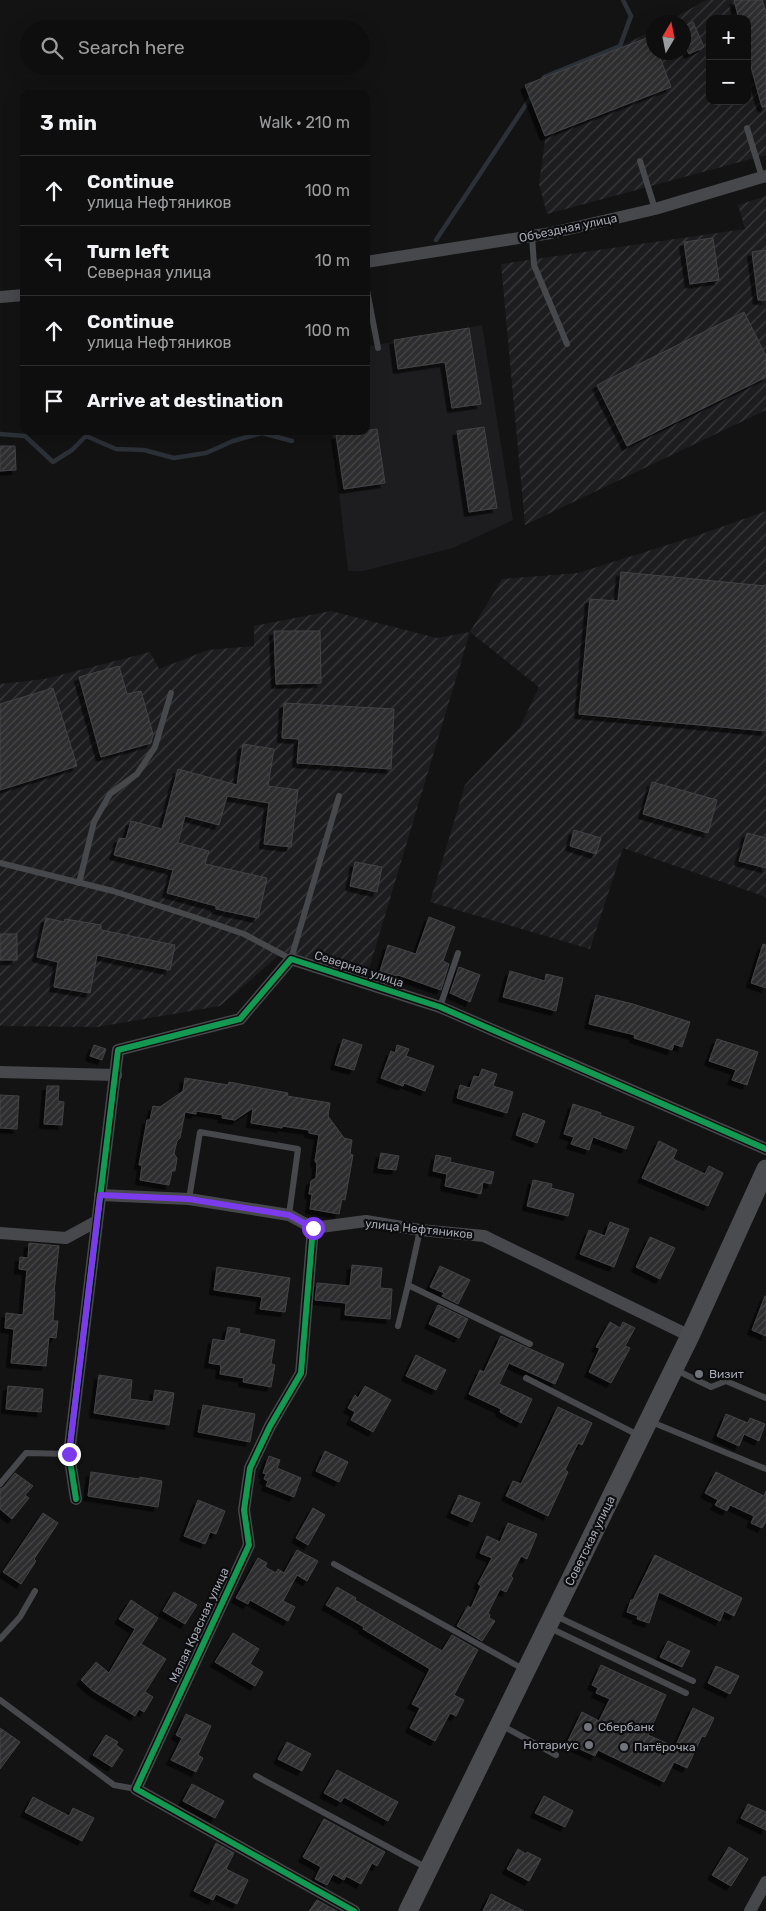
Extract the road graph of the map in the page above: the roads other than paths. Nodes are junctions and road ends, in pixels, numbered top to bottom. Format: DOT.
graph roads {
  1 [pos="747,128"];
  2 [pos="640,160"];
  3 [pos="764,176"];
  4 [pos="655,209"];
  5 [pos="532,236"];
  6 [pos="370,261"];
  7 [pos="20,296"];
  8 [pos="0,298"];
  9 [pos="370,306"];
  10 [pos="567,344"];
  11 [pos="378,348"];
  12 [pos="171,693"];
  13 [pos="339,796"];
  14 [pos="0,864"];
  15 [pos="80,883"];
  16 [pos="458,953"];
  17 [pos="291,959"];
  18 [pos="440,1008"];
  19 [pos="0,1072"];
  20 [pos="116,1075"];
  21 [pos="766,1149"];
  22 [pos="766,1169"];
  23 [pos="100,1195"];
  24 [pos="189,1199"];
  25 [pos="289,1215"];
  26 [pos="97,1221"];
  27 [pos="313,1228"];
  28 [pos="420,1230"];
  29 [pos="0,1232"];
  30 [pos="408,1285"];
  31 [pos="398,1326"];
  32 [pos="690,1336"];
  33 [pos="530,1344"];
  34 [pos="674,1369"];
  35 [pos="526,1378"];
  36 [pos="766,1398"];
  37 [pos="645,1429"];
  38 [pos="69,1454"];
  39 [pos="766,1469"];
  40 [pos="0,1484"];
  41 [pos="76,1499"];
  42 [pos="334,1564"];
  43 [pos="35,1591"];
  44 [pos="550,1621"];
  45 [pos="0,1639"];
  46 [pos="526,1671"];
  47 [pos="693,1681"];
  48 [pos="686,1693"];
  49 [pos="0,1700"];
  50 [pos="499,1725"];
  51 [pos="556,1755"];
  52 [pos="256,1776"];
  53 [pos="136,1789"];
  54 [pos="428,1869"];
  55 [pos="766,1882"];
  56 [pos="354,1911"];
  57 [pos="408,1911"];
  58 [pos="750,1911"];
  1 -- 3 [label="lane"];
  2 -- 4 [label="lane"];
  3 -- 4 [label="street, Объездная улица"];
  4 -- 5 [label="street, Объездная улица"];
  5 -- 6 [label="street, Объездная улица"];
  5 -- 10 [label="lane"];
  7 -- 8 [label="street"];
  9 -- 11 [label="lane"];
  12 -- 15 [label="lane"];
  13 -- 17 [label="lane"];
  14 -- 15 [label="lane"];
  15 -- 17 [label="lane"];
  16 -- 18 [label="lane"];
  17 -- 18 [label="street, Северная улица"];
  17 -- 20 [label="street"];
  18 -- 21 [label="street, Северная улица"];
  19 -- 20 [label="street"];
  20 -- 23 [label="street"];
  22 -- 32 [label="street, Советская улица"];
  23 -- 24 [label="street"];
  23 -- 26 [label="street"];
  24 -- 25 [label="street"];
  24 -- 25 [label="lane"];
  25 -- 27 [label="street"];
  26 -- 29 [label="street"];
  26 -- 38 [label="street"];
  27 -- 28 [label="street, улица Нефтяников"];
  27 -- 53 [label="street, Малая Красная улица"];
  28 -- 30 [label="lane"];
  28 -- 32 [label="street, улица Нефтяников"];
  30 -- 31 [label="lane"];
  30 -- 33 [label="lane"];
  32 -- 34 [label="street, Советская улица"];
  34 -- 36 [label="lane"];
  34 -- 37 [label="street, Советская улица"];
  35 -- 37 [label="lane"];
  37 -- 39 [label="lane"];
  37 -- 44 [label="street, Советская улица"];
  38 -- 40 [label="lane"];
  38 -- 41 [label="street"];
  42 -- 46 [label="lane"];
  43 -- 45 [label="lane"];
  44 -- 46 [label="street, Советская улица"];
  44 -- 47 [label="lane"];
  44 -- 48 [label="lane"];
  46 -- 50 [label="street, Советская улица"];
  49 -- 53 [label="lane"];
  50 -- 51 [label="lane"];
  50 -- 54 [label="street, Советская улица"];
  52 -- 54 [label="lane"];
  53 -- 56 [label="street"];
  54 -- 57 [label="street, Советская улица"];
  55 -- 58 [label="street"];
}
